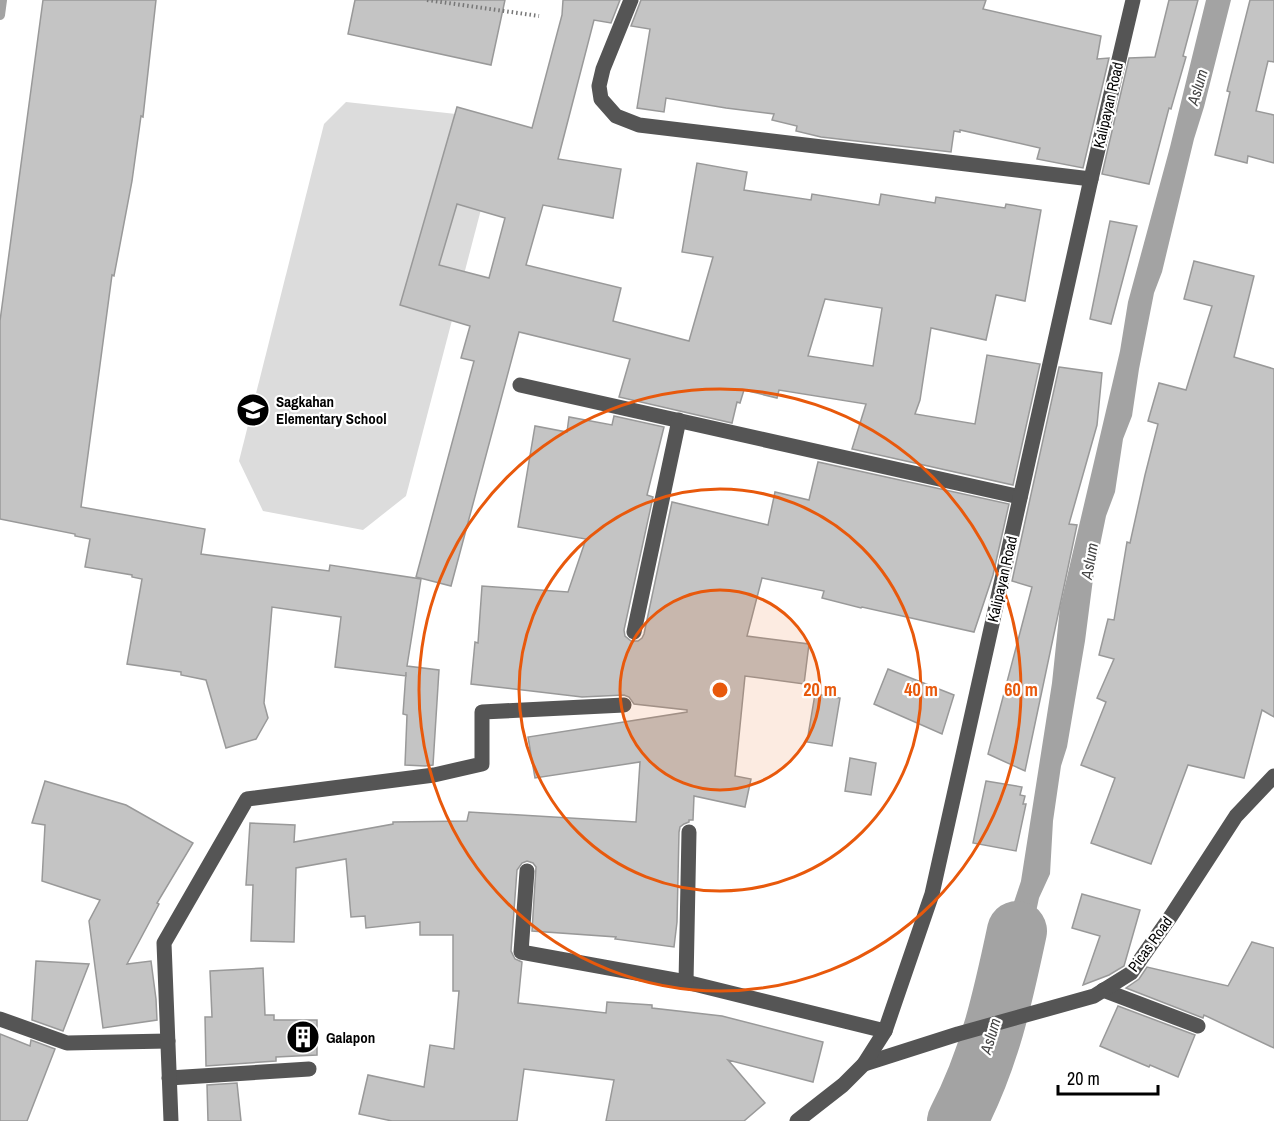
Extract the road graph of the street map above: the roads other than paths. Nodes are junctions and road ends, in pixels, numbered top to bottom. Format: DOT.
graph roads {
  1 [pos="631,0"];
  2 [pos="1133,0"];
  3 [pos="1091,179"];
  4 [pos="520,385"];
  5 [pos="679,420"];
  6 [pos="1020,498"];
  7 [pos="634,632"];
  8 [pos="624,705"];
  9 [pos="1274,776"];
  10 [pos="689,832"];
  11 [pos="527,871"];
  12 [pos="686,982"];
  13 [pos="1103,990"];
  14 [pos="0,1019"];
  15 [pos="1198,1026"];
  16 [pos="885,1031"];
  17 [pos="168,1041"];
  18 [pos="864,1064"];
  19 [pos="309,1069"];
  20 [pos="169,1078"];
  21 [pos="171,1121"];
  22 [pos="797,1121"];
  1 -- 3 [label="street"];
  2 -- 3 [label="street, Kalipayan Road"];
  3 -- 6 [label="street, Kalipayan Road"];
  4 -- 5 [label="street"];
  5 -- 6 [label="street"];
  5 -- 7 [label="street"];
  6 -- 16 [label="street, Kalipayan Road"];
  8 -- 17 [label="street"];
  9 -- 13 [label="street, Picas Road"];
  10 -- 12 [label="street"];
  11 -- 12 [label="street"];
  12 -- 16 [label="street"];
  13 -- 15 [label="street"];
  13 -- 18 [label="street, Picas Road"];
  14 -- 17 [label="street"];
  16 -- 18 [label="street, Kalipayan Road"];
  17 -- 20 [label="street"];
  18 -- 22 [label="street, Kalipayan Road"];
  19 -- 20 [label="street"];
  20 -- 21 [label="street"];
}
